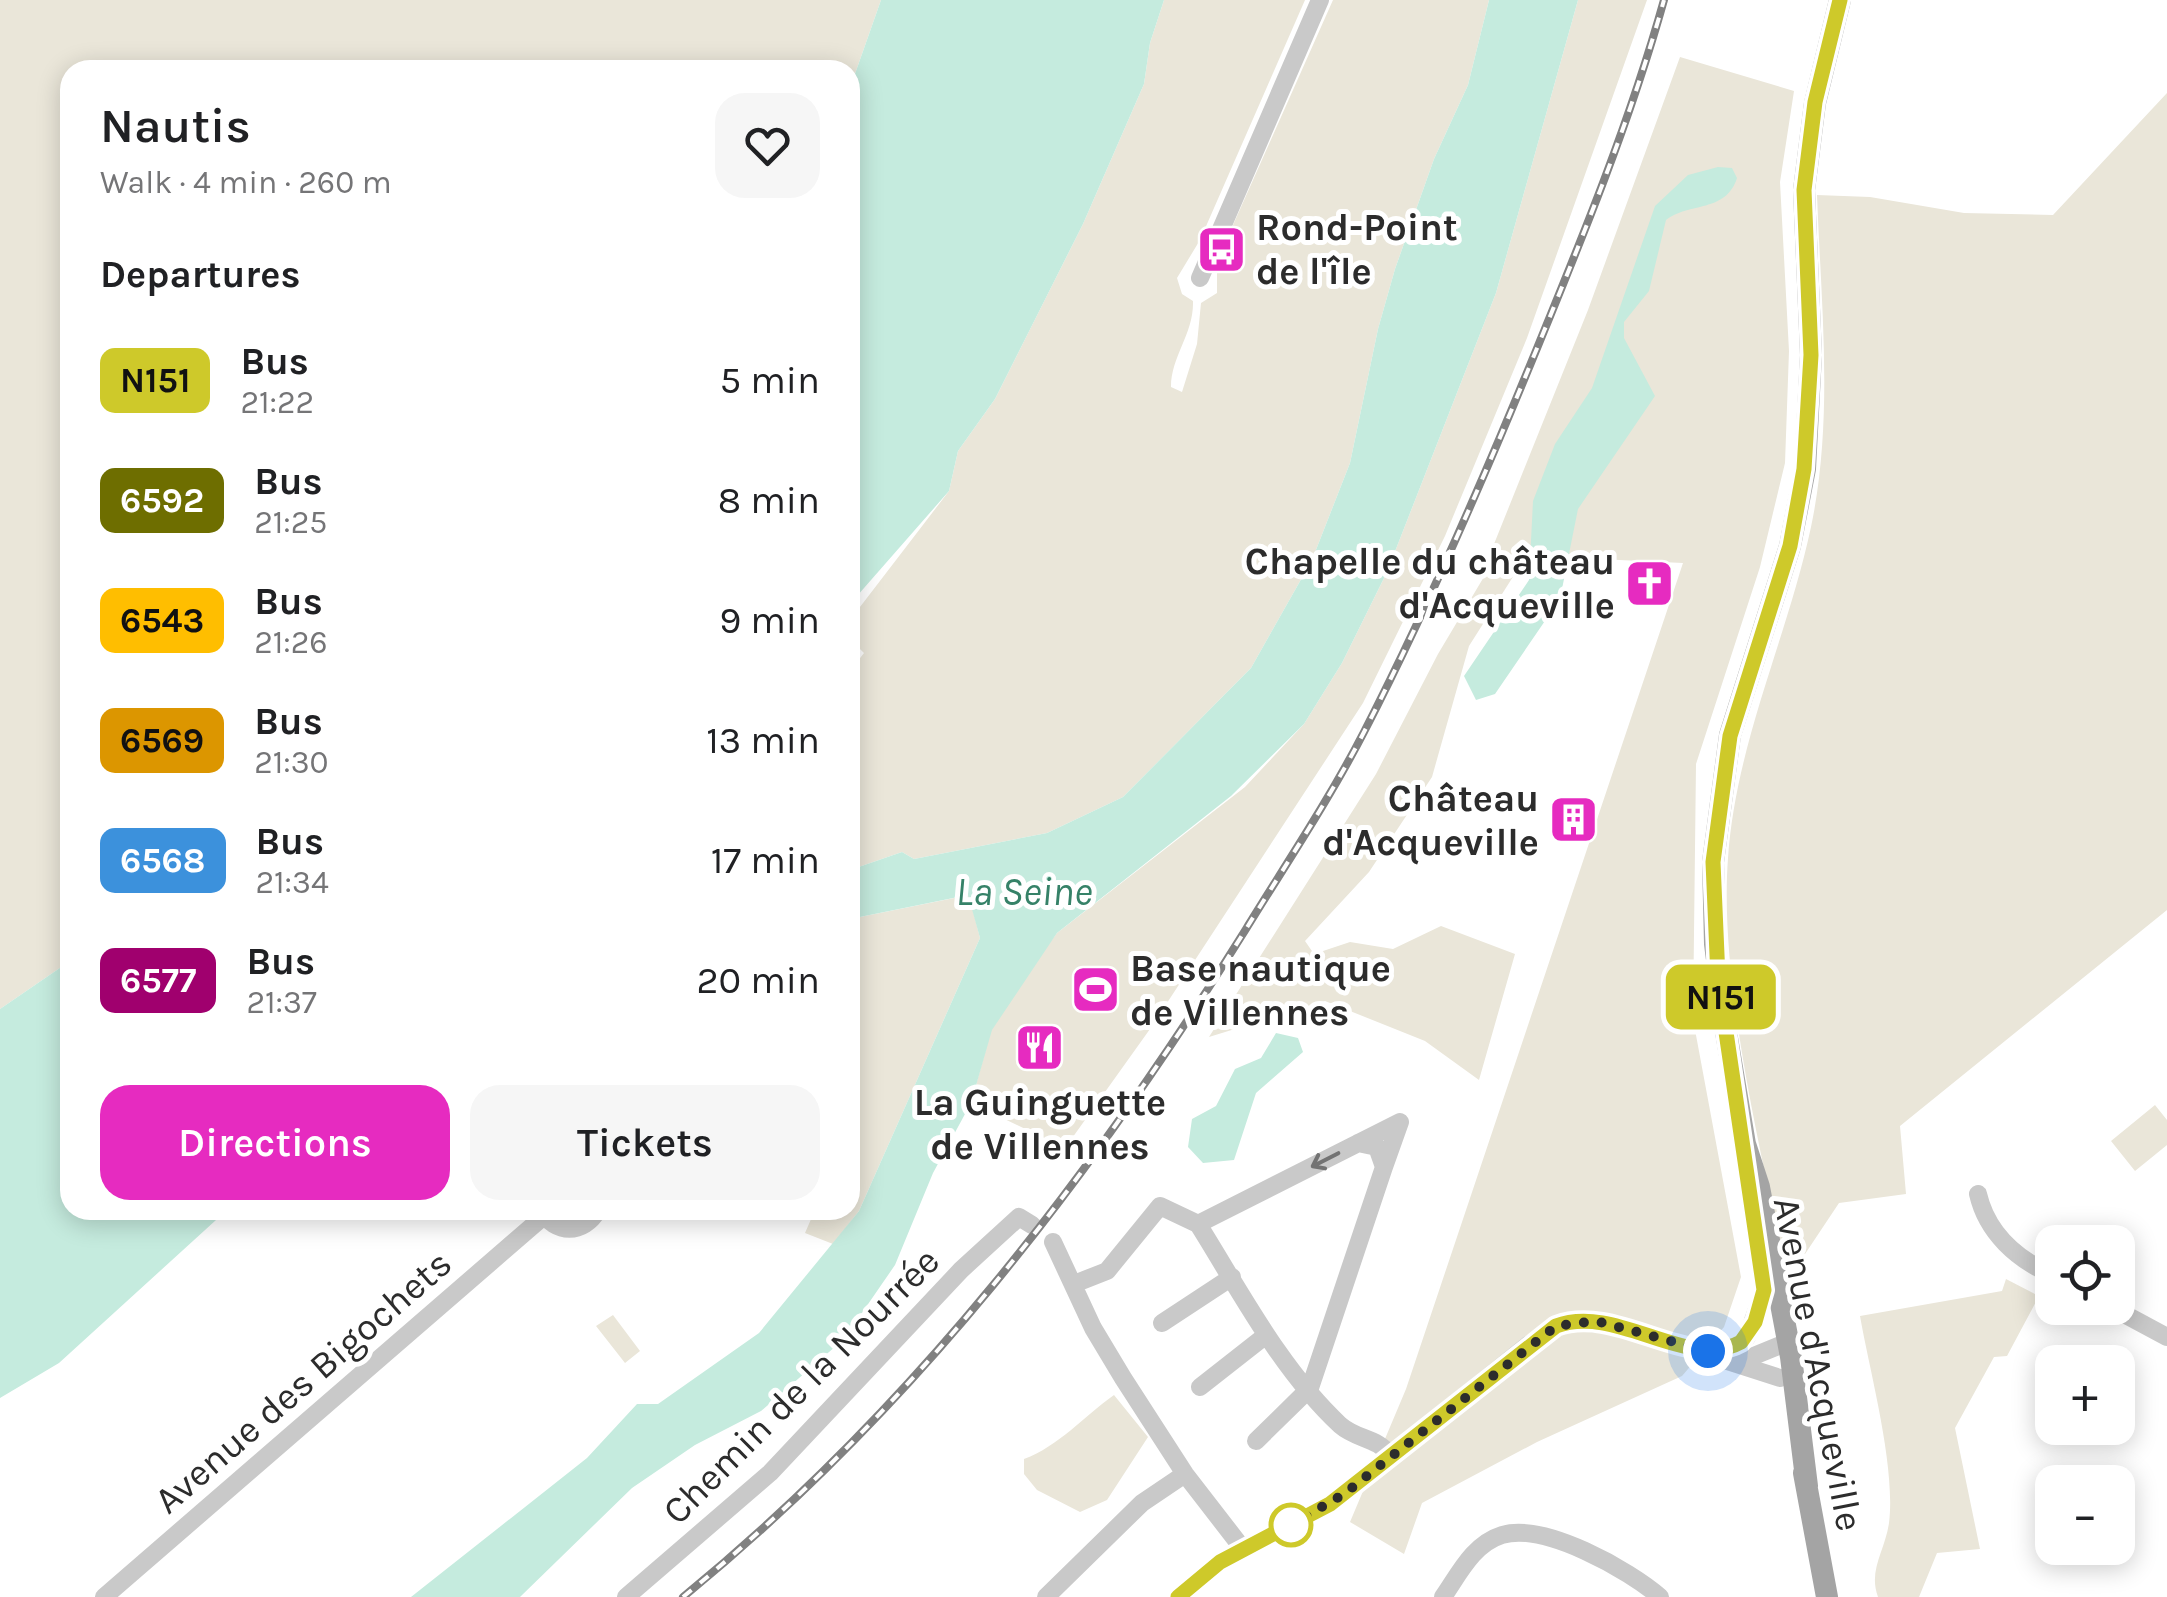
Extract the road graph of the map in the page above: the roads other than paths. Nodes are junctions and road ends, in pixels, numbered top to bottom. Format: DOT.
graph roads {
  1 [pos="1320,0"];
  2 [pos="1840,0"];
  3 [pos="1200,278"];
  4 [pos="1358,1143"];
  5 [pos="1745,1144"];
  6 [pos="1384,1167"];
  7 [pos="1978,1194"];
  8 [pos="534,1220"];
  9 [pos="554,1220"];
  10 [pos="591,1220"];
  11 [pos="1025,1221"];
  12 [pos="1198,1224"];
  13 [pos="1053,1242"];
  14 [pos="2035,1266"];
  15 [pos="1232,1277"];
  16 [pos="1074,1284"];
  17 [pos="1764,1290"];
  18 [pos="2135,1320"];
  19 [pos="1162,1322"];
  20 [pos="1265,1336"];
  21 [pos="1782,1336"];
  22 [pos="1747,1337"];
  23 [pos="2167,1337"];
  24 [pos="1708,1351"];
  25 [pos="1739,1362"];
  26 [pos="1780,1378"];
  27 [pos="1200,1388"];
  28 [pos="1310,1388"];
  29 [pos="1256,1441"];
  30 [pos="1391,1456"];
  31 [pos="1185,1474"];
  32 [pos="1807,1486"];
  33 [pos="1243,1549"];
  34 [pos="104,1597"];
  35 [pos="626,1597"];
  36 [pos="1046,1597"];
  37 [pos="1178,1597"];
  38 [pos="1443,1597"];
  39 [pos="1660,1597"];
  40 [pos="1827,1597"];
  1 -- 3 [label="street"];
  2 -- 5 [label="main road"];
  4 -- 6 [label="street"];
  4 -- 6 [label="street"];
  4 -- 12 [label="street, one-way"];
  5 -- 17 [label="main road, Avenue d'Acqueville"];
  5 -- 21 [label="main road"];
  6 -- 28 [label="street"];
  7 -- 14 [label="street"];
  8 -- 34 [label="street, Avenue des Bigochets"];
  9 -- 10 [label="street, Avenue des Bigochets"];
  11 -- 35 [label="street, Chemin de la Nourrée"];
  12 -- 15 [label="street"];
  12 -- 16 [label="street"];
  13 -- 16 [label="street"];
  15 -- 19 [label="street"];
  15 -- 20 [label="street"];
  16 -- 31 [label="street"];
  17 -- 21 [label="main road, Avenue d'Acqueville"];
  17 -- 22 [label="street"];
  18 -- 23 [label="street"];
  20 -- 27 [label="street"];
  20 -- 28 [label="street"];
  21 -- 22 [label="street"];
  21 -- 25 [label="street"];
  21 -- 26 [label="main road, Avenue d'Acqueville"];
  21 -- 32 [label="main road"];
  22 -- 24 [label="street"];
  24 -- 25 [label="street"];
  24 -- 30 [label="street"];
  25 -- 26 [label="street"];
  26 -- 32 [label="main road, Avenue d'Acqueville"];
  28 -- 29 [label="street"];
  28 -- 30 [label="street"];
  30 -- 33 [label="street"];
  31 -- 33 [label="street"];
  31 -- 36 [label="street"];
  32 -- 40 [label="main road, Avenue d'Acqueville"];
  33 -- 37 [label="street"];
  38 -- 39 [label="street"];
}
